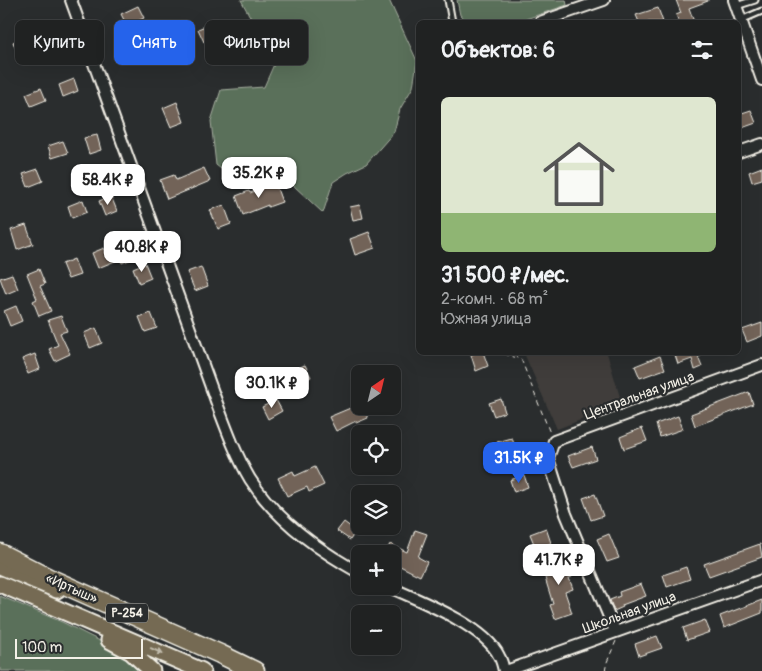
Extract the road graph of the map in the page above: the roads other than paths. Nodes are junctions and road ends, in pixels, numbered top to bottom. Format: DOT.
graph roads {
  1 [pos="71,0"];
  2 [pos="448,0"];
  3 [pos="604,0"];
  4 [pos="754,0"];
  5 [pos="735,3"];
  6 [pos="762,11"];
  7 [pos="452,20"];
  8 [pos="546,20"];
  9 [pos="741,20"];
  10 [pos="762,80"];
  11 [pos="762,144"];
  12 [pos="741,151"];
  13 [pos="762,365"];
  14 [pos="0,553"];
  15 [pos="0,566"];
  16 [pos="351,567"];
  17 [pos="762,580"];
  18 [pos="0,584"];
  19 [pos="0,591"];
  20 [pos="401,593"];
  21 [pos="614,632"];
  22 [pos="152,671"];
  23 [pos="202,671"];
  24 [pos="244,671"];
  25 [pos="255,671"];
  26 [pos="505,671"];
  1 -- 16 [label="street"];
  2 -- 7 [label="lane"];
  3 -- 8 [label="street"];
  4 -- 5 [label="lane"];
  5 -- 9 [label="street"];
  6 -- 9 [label="lane"];
  9 -- 10 [label="street"];
  11 -- 12 [label="street"];
  13 -- 21 [label="street, Центральная улица"];
  14 -- 25 [label="highway, «Иртыш» / Р-254"];
  15 -- 24 [label="main road"];
  17 -- 21 [label="street, Школьная улица"];
  18 -- 23 [label="main road, one-way"];
  19 -- 22 [label="main road"];
  20 -- 26 [label="street"];
  21 -- 26 [label="street, Школьная улица"];
}
